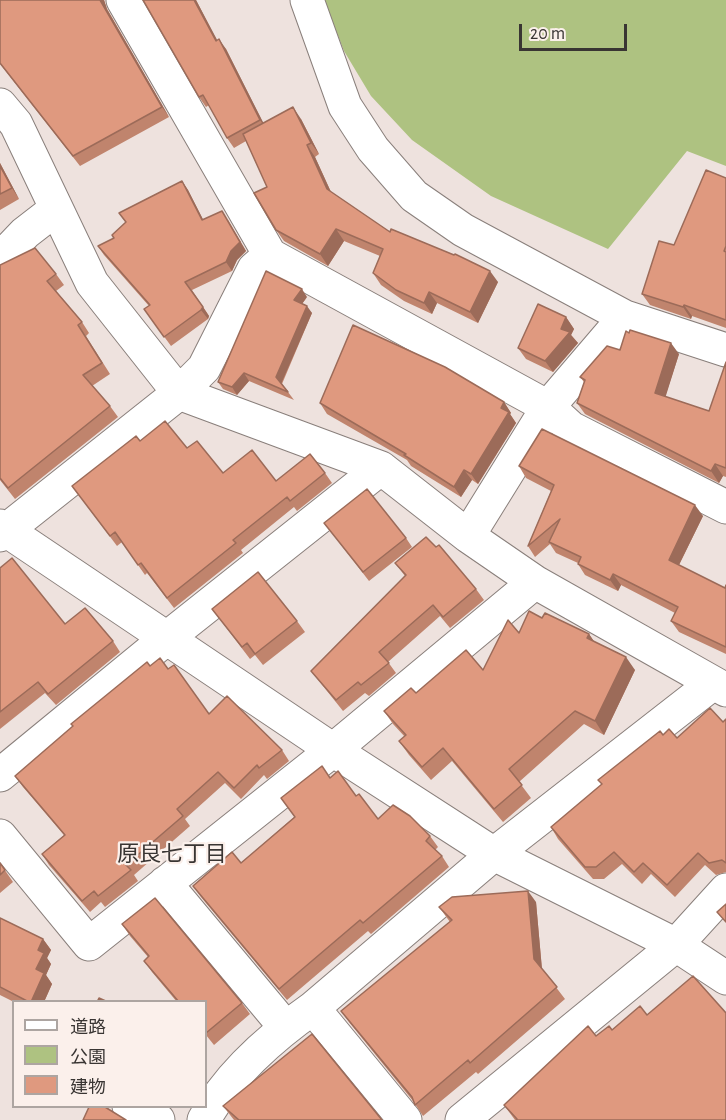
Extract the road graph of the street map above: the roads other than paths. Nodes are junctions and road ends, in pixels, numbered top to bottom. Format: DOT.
graph roads {
  1 [pos="123,0"];
  2 [pos="307,0"];
  3 [pos="0,105"];
  4 [pos="56,209"];
  5 [pos="270,255"];
  6 [pos="0,259"];
  7 [pos="625,317"];
  8 [pos="726,350"];
  9 [pos="179,393"];
  10 [pos="548,407"];
  11 [pos="381,468"];
  12 [pos="726,507"];
  13 [pos="2,530"];
  14 [pos="468,536"];
  15 [pos="535,582"];
  16 [pos="167,638"];
  17 [pos="719,687"];
  18 [pos="333,750"];
  19 [pos="0,775"];
  20 [pos="0,836"];
  21 [pos="494,854"];
  22 [pos="165,883"];
  23 [pos="726,890"];
  24 [pos="676,945"];
  25 [pos="726,978"];
  26 [pos="313,1008"];
  27 [pos="286,1028"];
  28 [pos="131,1108"];
  29 [pos="475,1116"];
  30 [pos="158,1120"];
  31 [pos="204,1120"];
  32 [pos="405,1120"];
  1 -- 5 [label="street"];
  2 -- 7 [label="street"];
  3 -- 4 [label="street"];
  4 -- 6 [label="street"];
  4 -- 9 [label="street"];
  5 -- 9 [label="street"];
  5 -- 10 [label="street"];
  7 -- 8 [label="street"];
  7 -- 10 [label="street"];
  9 -- 11 [label="street"];
  9 -- 13 [label="street"];
  10 -- 12 [label="street"];
  10 -- 14 [label="street"];
  11 -- 14 [label="street"];
  11 -- 16 [label="street"];
  13 -- 16 [label="street"];
  14 -- 15 [label="street"];
  15 -- 17 [label="street"];
  15 -- 18 [label="street"];
  16 -- 18 [label="street"];
  16 -- 19 [label="street"];
  17 -- 21 [label="street"];
  18 -- 21 [label="street"];
  18 -- 22 [label="street"];
  20 -- 22 [label="street"];
  21 -- 24 [label="street"];
  21 -- 26 [label="street"];
  22 -- 27 [label="street"];
  23 -- 24 [label="street"];
  24 -- 25 [label="street"];
  24 -- 29 [label="street"];
  26 -- 27 [label="street"];
  26 -- 32 [label="street"];
  27 -- 31 [label="street"];
  28 -- 30 [label="street"];
}
